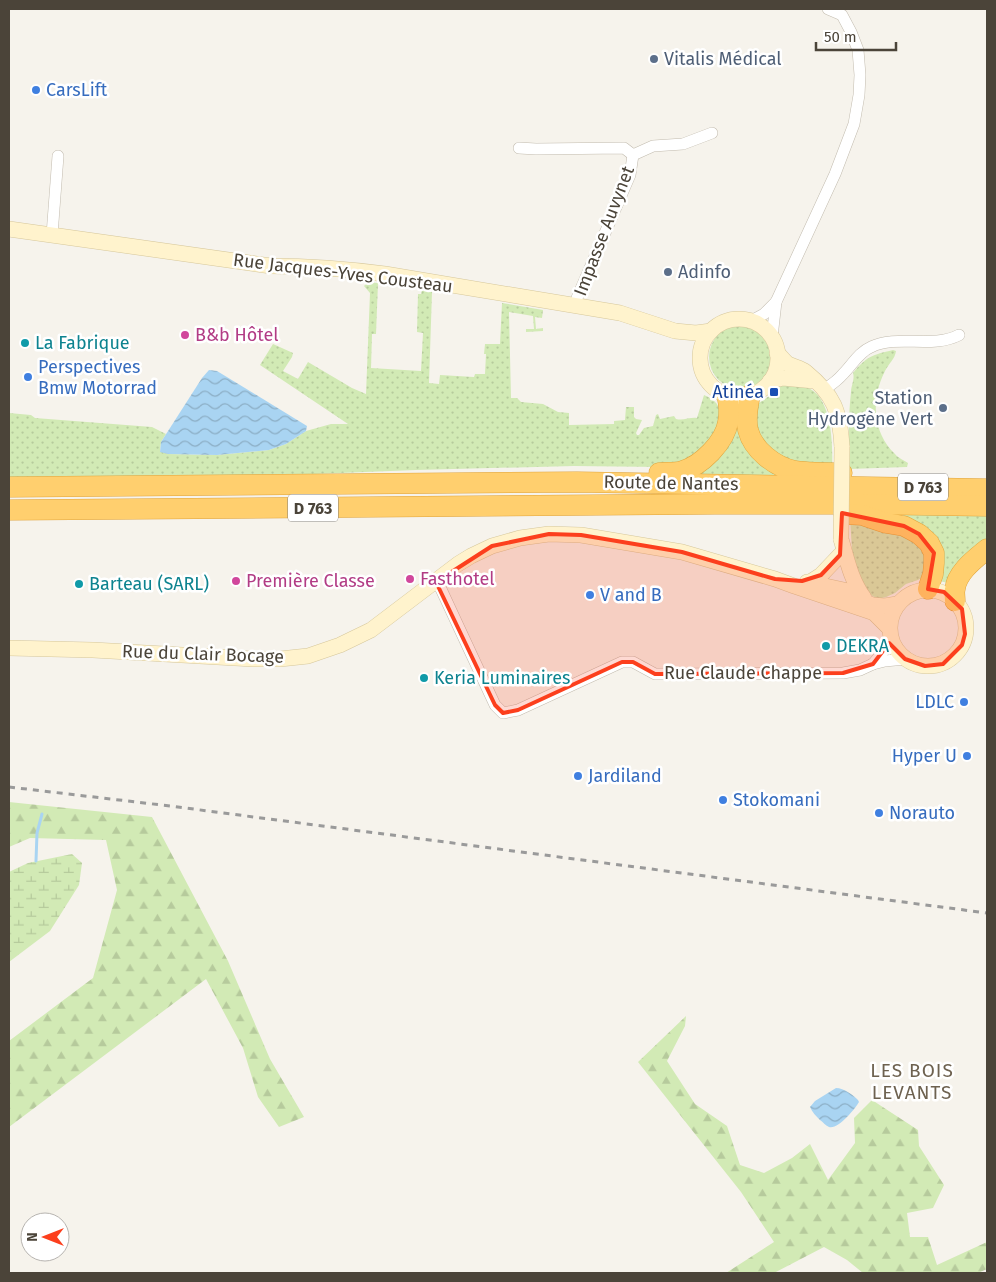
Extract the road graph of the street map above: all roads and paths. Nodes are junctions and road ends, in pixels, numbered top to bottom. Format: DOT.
graph roads {
  1 [pos="828,9"];
  2 [pos="712,133"];
  3 [pos="519,148"];
  4 [pos="633,155"];
  5 [pos="58,156"];
  6 [pos="9,228"];
  7 [pos="52,235"];
  8 [pos="776,302"];
  9 [pos="575,306"];
  10 [pos="751,321"];
  11 [pos="711,330"];
  12 [pos="675,331"];
  13 [pos="959,335"];
  14 [pos="772,337"];
  15 [pos="777,353"];
  16 [pos="700,354"];
  17 [pos="770,381"];
  18 [pos="820,385"];
  19 [pos="727,395"];
  20 [pos="750,395"];
  21 [pos="987,478"];
  22 [pos="594,482"];
  23 [pos="9,487"];
  24 [pos="987,489"];
  25 [pos="812,504"];
  26 [pos="987,506"];
  27 [pos="9,510"];
  28 [pos="842,539"];
  29 [pos="987,549"];
  30 [pos="840,555"];
  31 [pos="775,579"];
  32 [pos="436,582"];
  33 [pos="810,582"];
  34 [pos="928,589"];
  35 [pos="844,590"];
  36 [pos="955,600"];
  37 [pos="897,604"];
  38 [pos="854,605"];
  39 [pos="873,605"];
  40 [pos="890,634"];
  41 [pos="9,648"];
  42 [pos="904,659"];
  43 [pos="873,664"];
  1 -- 8 [label="street"];
  2 -- 4 [label="street"];
  3 -- 4 [label="street"];
  4 -- 9 [label="street, Impasse Auvynet"];
  5 -- 7 [label="street"];
  6 -- 7 [label="street, Rue Jacques-Yves Cousteau"];
  7 -- 9 [label="street, Rue Jacques-Yves Cousteau"];
  8 -- 10 [label="street"];
  8 -- 14 [label="street"];
  9 -- 12 [label="street, Rue Jacques-Yves Cousteau"];
  10 -- 11 [label="street"];
  10 -- 14 [label="street"];
  11 -- 12 [label="street, Rue Jacques-Yves Cousteau"];
  11 -- 16 [label="street"];
  12 -- 16 [label="street, Rue Jacques-Yves Cousteau"];
  13 -- 18 [label="street"];
  14 -- 15 [label="street"];
  15 -- 17 [label="street"];
  15 -- 18 [label="street"];
  16 -- 19 [label="street"];
  17 -- 18 [label="street"];
  17 -- 20 [label="street"];
  18 -- 28 [label="street, bridge"];
  19 -- 20 [label="street"];
  19 -- 22 [label="highway"];
  20 -- 21 [label="highway"];
  22 -- 23 [label="highway, Route de Nantes / D 763"];
  22 -- 24 [label="highway, Route de Nantes / D 763"];
  25 -- 26 [label="highway, Route de Nantes / D 763"];
  25 -- 27 [label="highway, Route de Nantes / D 763"];
  25 -- 34 [label="highway"];
  28 -- 30 [label="street"];
  28 -- 39 [label="street"];
  29 -- 36 [label="highway"];
  30 -- 33 [label="street"];
  30 -- 35 [label="street"];
  31 -- 32 [label="street, Rue du Clair Bocage"];
  31 -- 33 [label="street"];
  31 -- 38 [label="street"];
  32 -- 41 [label="street, Rue du Clair Bocage"];
  32 -- 43 [label="street, Rue Claude Chappe"];
  33 -- 35 [label="street"];
  34 -- 36 [label="street"];
  34 -- 37 [label="street"];
  35 -- 38 [label="street"];
  35 -- 39 [label="street"];
  36 -- 42 [label="street"];
  37 -- 39 [label="street"];
  37 -- 40 [label="street"];
  38 -- 40 [label="street"];
  40 -- 42 [label="street"];
  40 -- 43 [label="street"];
  42 -- 43 [label="street"];
}
